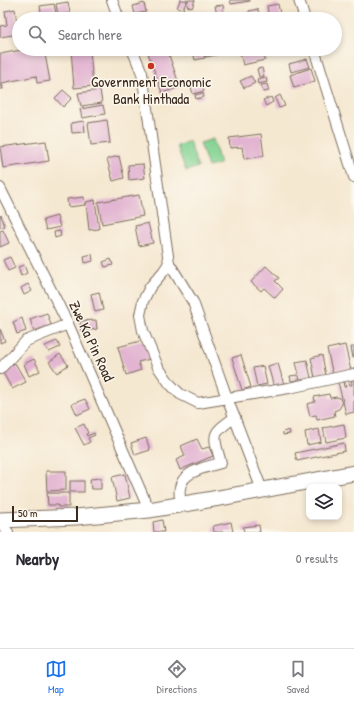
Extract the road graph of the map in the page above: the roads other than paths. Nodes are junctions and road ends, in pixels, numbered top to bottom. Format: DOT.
graph roads {
  1 [pos="112,0"];
  2 [pos="299,0"];
  3 [pos="117,12"];
  4 [pos="303,12"];
  5 [pos="135,56"];
  6 [pos="316,56"];
  7 [pos="354,177"];
  8 [pos="0,188"];
  9 [pos="169,264"];
  10 [pos="68,324"];
  11 [pos="0,369"];
  12 [pos="354,374"];
  13 [pos="227,398"];
  14 [pos="235,418"];
  15 [pos="354,472"];
  16 [pos="262,490"];
  17 [pos="182,505"];
  18 [pos="149,510"];
  19 [pos="0,520"];
  20 [pos="0,524"];
  21 [pos="8,532"];
  1 -- 3 [label="street"];
  2 -- 4 [label="street"];
  5 -- 9 [label="street"];
  6 -- 7 [label="street"];
  8 -- 10 [label="street, Zwe Ka Pin Road"];
  9 -- 13 [label="street"];
  9 -- 13 [label="street"];
  10 -- 11 [label="street"];
  10 -- 18 [label="street, Zwe Ka Pin Road"];
  12 -- 13 [label="street"];
  13 -- 14 [label="street"];
  14 -- 16 [label="street"];
  14 -- 17 [label="street"];
  15 -- 16 [label="main road"];
  16 -- 17 [label="main road"];
  17 -- 18 [label="main road"];
  18 -- 19 [label="main road"];
  20 -- 21 [label="street"];
}
